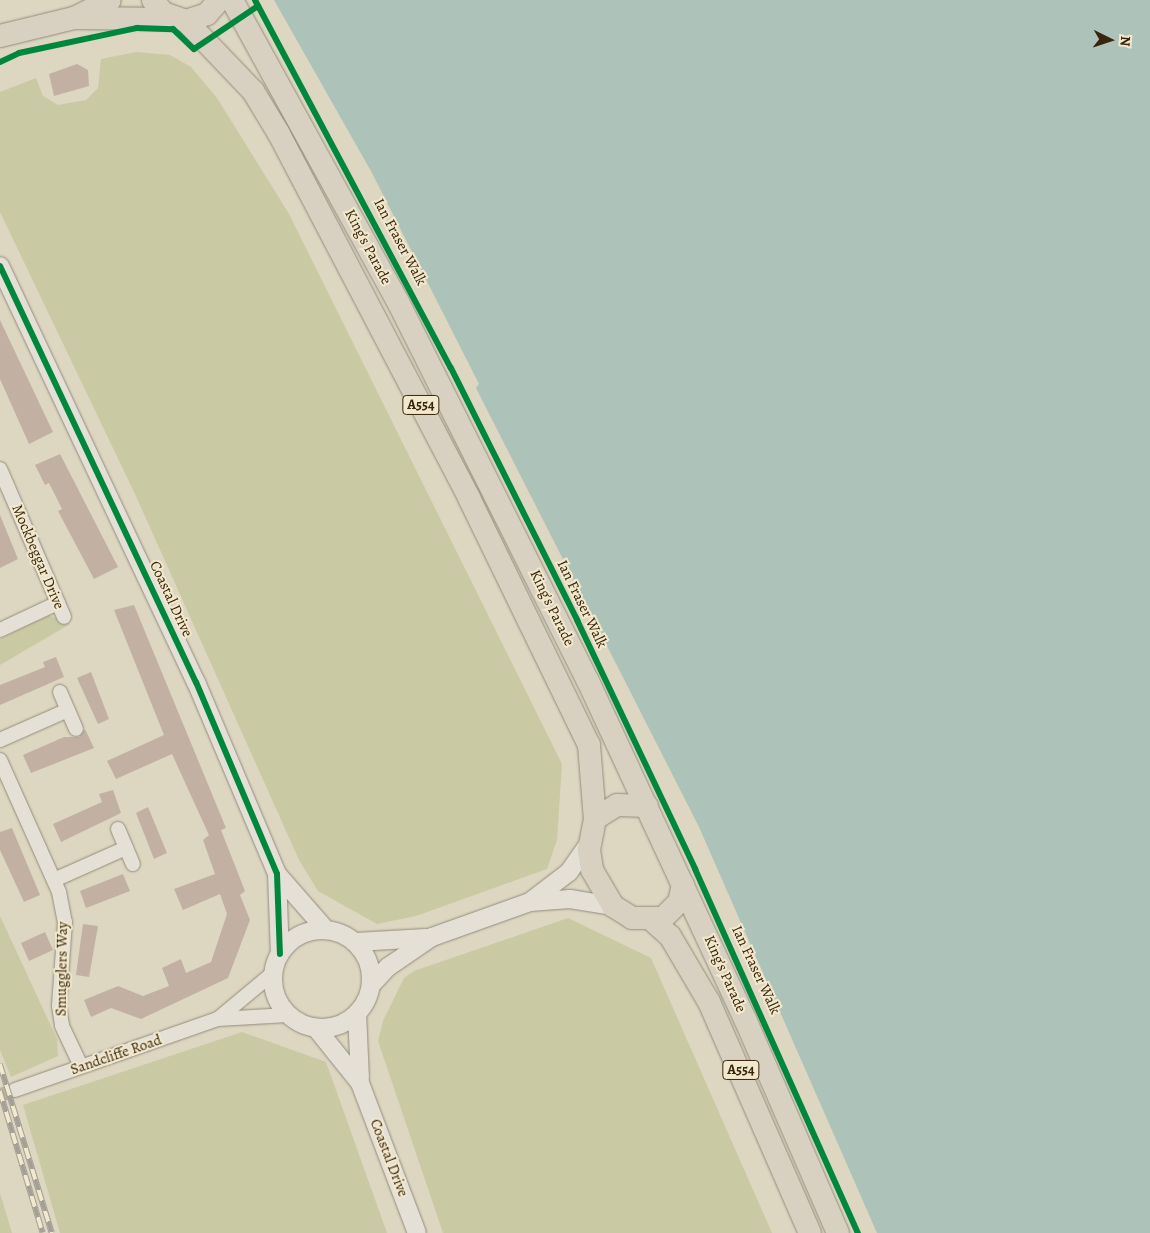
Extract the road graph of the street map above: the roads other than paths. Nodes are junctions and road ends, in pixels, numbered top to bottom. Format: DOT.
graph roads {
  1 [pos="110,0"];
  2 [pos="153,0"];
  3 [pos="218,0"];
  4 [pos="232,0"];
  5 [pos="74,18"];
  6 [pos="180,20"];
  7 [pos="6,39"];
  8 [pos="0,266"];
  9 [pos="0,469"];
  10 [pos="58,603"];
  11 [pos="64,617"];
  12 [pos="0,630"];
  13 [pos="60,692"];
  14 [pos="68,710"];
  15 [pos="76,729"];
  16 [pos="0,740"];
  17 [pos="0,760"];
  18 [pos="647,806"];
  19 [pos="595,819"];
  20 [pos="118,829"];
  21 [pos="590,842"];
  22 [pos="126,848"];
  23 [pos="133,864"];
  24 [pos="277,874"];
  25 [pos="54,880"];
  26 [pos="684,884"];
  27 [pos="530,902"];
  28 [pos="612,906"];
  29 [pos="652,920"];
  30 [pos="326,930"];
  31 [pos="432,937"];
  32 [pos="356,942"];
  33 [pos="280,954"];
  34 [pos="273,973"];
  35 [pos="372,984"];
  36 [pos="358,1014"];
  37 [pos="288,1015"];
  38 [pos="218,1019"];
  39 [pos="316,1028"];
  40 [pos="81,1066"];
  41 [pos="360,1084"];
  42 [pos="15,1090"];
  43 [pos="417,1233"];
  44 [pos="810,1233"];
  45 [pos="838,1233"];
  1 -- 5 [label="main road"];
  2 -- 6 [label="main road, King's Parade"];
  3 -- 6 [label="main road"];
  4 -- 18 [label="main road, King's Parade / A554"];
  5 -- 6 [label="main road"];
  5 -- 7 [label="main road"];
  6 -- 19 [label="main road, King's Parade / A554"];
  8 -- 24 [label="street, Coastal Drive"];
  9 -- 10 [label="street, Mockbeggar Drive"];
  10 -- 11 [label="street, Mockbeggar Drive"];
  10 -- 12 [label="street"];
  13 -- 14 [label="street"];
  14 -- 15 [label="street"];
  14 -- 16 [label="street"];
  17 -- 25 [label="street, Smugglers Way"];
  18 -- 19 [label="main road"];
  18 -- 26 [label="main road, King's Parade / A554"];
  19 -- 21 [label="main road, A554"];
  20 -- 22 [label="street"];
  21 -- 27 [label="street"];
  21 -- 28 [label="main road, A554"];
  22 -- 23 [label="street"];
  22 -- 25 [label="street"];
  24 -- 30 [label="street, Coastal Drive"];
  24 -- 33 [label="street, Coastal Drive"];
  25 -- 40 [label="street, Smugglers Way"];
  26 -- 29 [label="main road"];
  26 -- 45 [label="main road, King's Parade / A554"];
  27 -- 28 [label="street"];
  27 -- 31 [label="street"];
  28 -- 29 [label="main road"];
  29 -- 44 [label="main road, King's Parade / A554"];
  30 -- 32 [label="street"];
  30 -- 33 [label="street"];
  31 -- 32 [label="street"];
  31 -- 35 [label="street"];
  32 -- 35 [label="street"];
  33 -- 34 [label="street"];
  34 -- 37 [label="street"];
  34 -- 38 [label="street, Sandcliffe Road"];
  35 -- 36 [label="street"];
  36 -- 39 [label="street"];
  36 -- 41 [label="street, Coastal Drive"];
  37 -- 38 [label="street, Sandcliffe Road"];
  37 -- 39 [label="street"];
  38 -- 40 [label="street, Sandcliffe Road"];
  39 -- 41 [label="street, Coastal Drive"];
  40 -- 42 [label="street, Sandcliffe Road"];
  41 -- 43 [label="street, Coastal Drive"];
}
